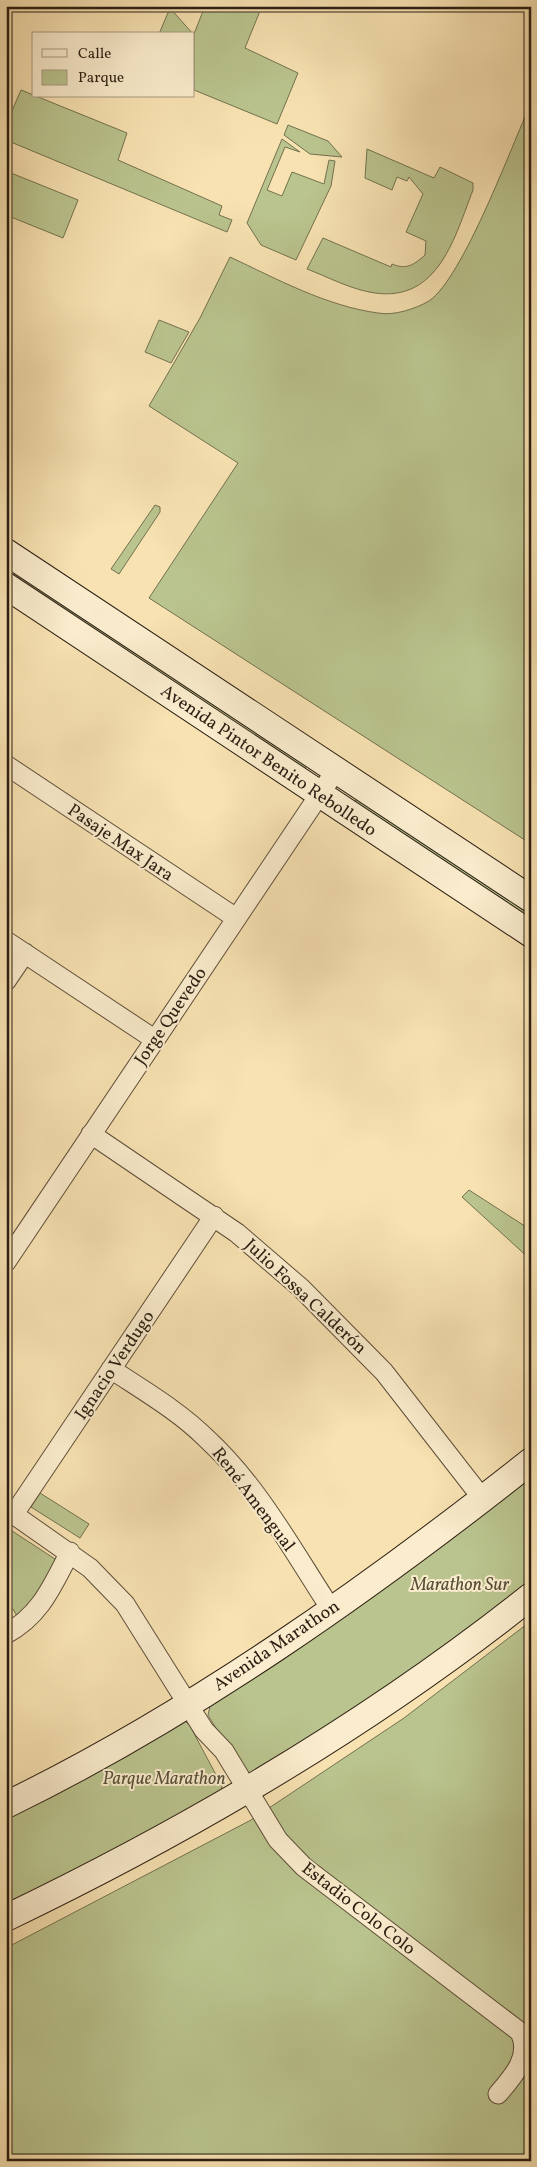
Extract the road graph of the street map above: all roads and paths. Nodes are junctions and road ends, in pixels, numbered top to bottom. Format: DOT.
graph roads {
  1 [pos="6,552"];
  2 [pos="6,586"];
  3 [pos="6,765"];
  4 [pos="336,770"];
  5 [pos="320,794"];
  6 [pos="531,899"];
  7 [pos="236,918"];
  8 [pos="531,934"];
  9 [pos="6,941"];
  10 [pos="25,953"];
  11 [pos="6,981"];
  12 [pos="154,1039"];
  13 [pos="92,1134"];
  14 [pos="214,1216"];
  15 [pos="6,1262"];
  16 [pos="111,1369"];
  17 [pos="531,1461"];
  18 [pos="482,1498"];
  19 [pos="10,1512"];
  20 [pos="70,1552"];
  21 [pos="531,1596"];
  22 [pos="331,1609"];
  23 [pos="6,1634"];
  24 [pos="188,1703"];
  25 [pos="241,1793"];
  26 [pos="6,1805"];
  27 [pos="6,1918"];
  28 [pos="498,2094"];
  1 -- 4 [label="street, Avenida Pintor Benito Rebolledo"];
  2 -- 5 [label="street, Avenida Pintor Benito Rebolledo"];
  3 -- 7 [label="street, Pasaje Max Jara"];
  4 -- 5 [label="street, Jorge Quevedo"];
  4 -- 6 [label="street, Avenida Pintor Benito Rebolledo"];
  5 -- 7 [label="street, Jorge Quevedo"];
  5 -- 8 [label="street, Avenida Pintor Benito Rebolledo"];
  7 -- 12 [label="street, Jorge Quevedo"];
  9 -- 10 [label="street"];
  10 -- 11 [label="street"];
  10 -- 12 [label="street"];
  12 -- 13 [label="street, Jorge Quevedo"];
  13 -- 14 [label="street, Julio Fossa Calderón"];
  13 -- 15 [label="street, Jorge Quevedo"];
  14 -- 16 [label="street, Ignacio Verdugo"];
  14 -- 18 [label="street, Julio Fossa Calderón"];
  16 -- 19 [label="street, Ignacio Verdugo"];
  16 -- 22 [label="street, René Amengual"];
  17 -- 18 [label="street, Avenida Marathon"];
  18 -- 22 [label="street, Avenida Marathon"];
  19 -- 20 [label="street, Estadio Colo Colo"];
  20 -- 23 [label="street"];
  20 -- 24 [label="street, Estadio Colo Colo"];
  21 -- 25 [label="street"];
  22 -- 24 [label="street, Avenida Marathon"];
  24 -- 25 [label="street, Estadio Colo Colo"];
  24 -- 26 [label="street, Avenida Marathon"];
  25 -- 27 [label="street"];
  25 -- 28 [label="street, Estadio Colo Colo"];
}
